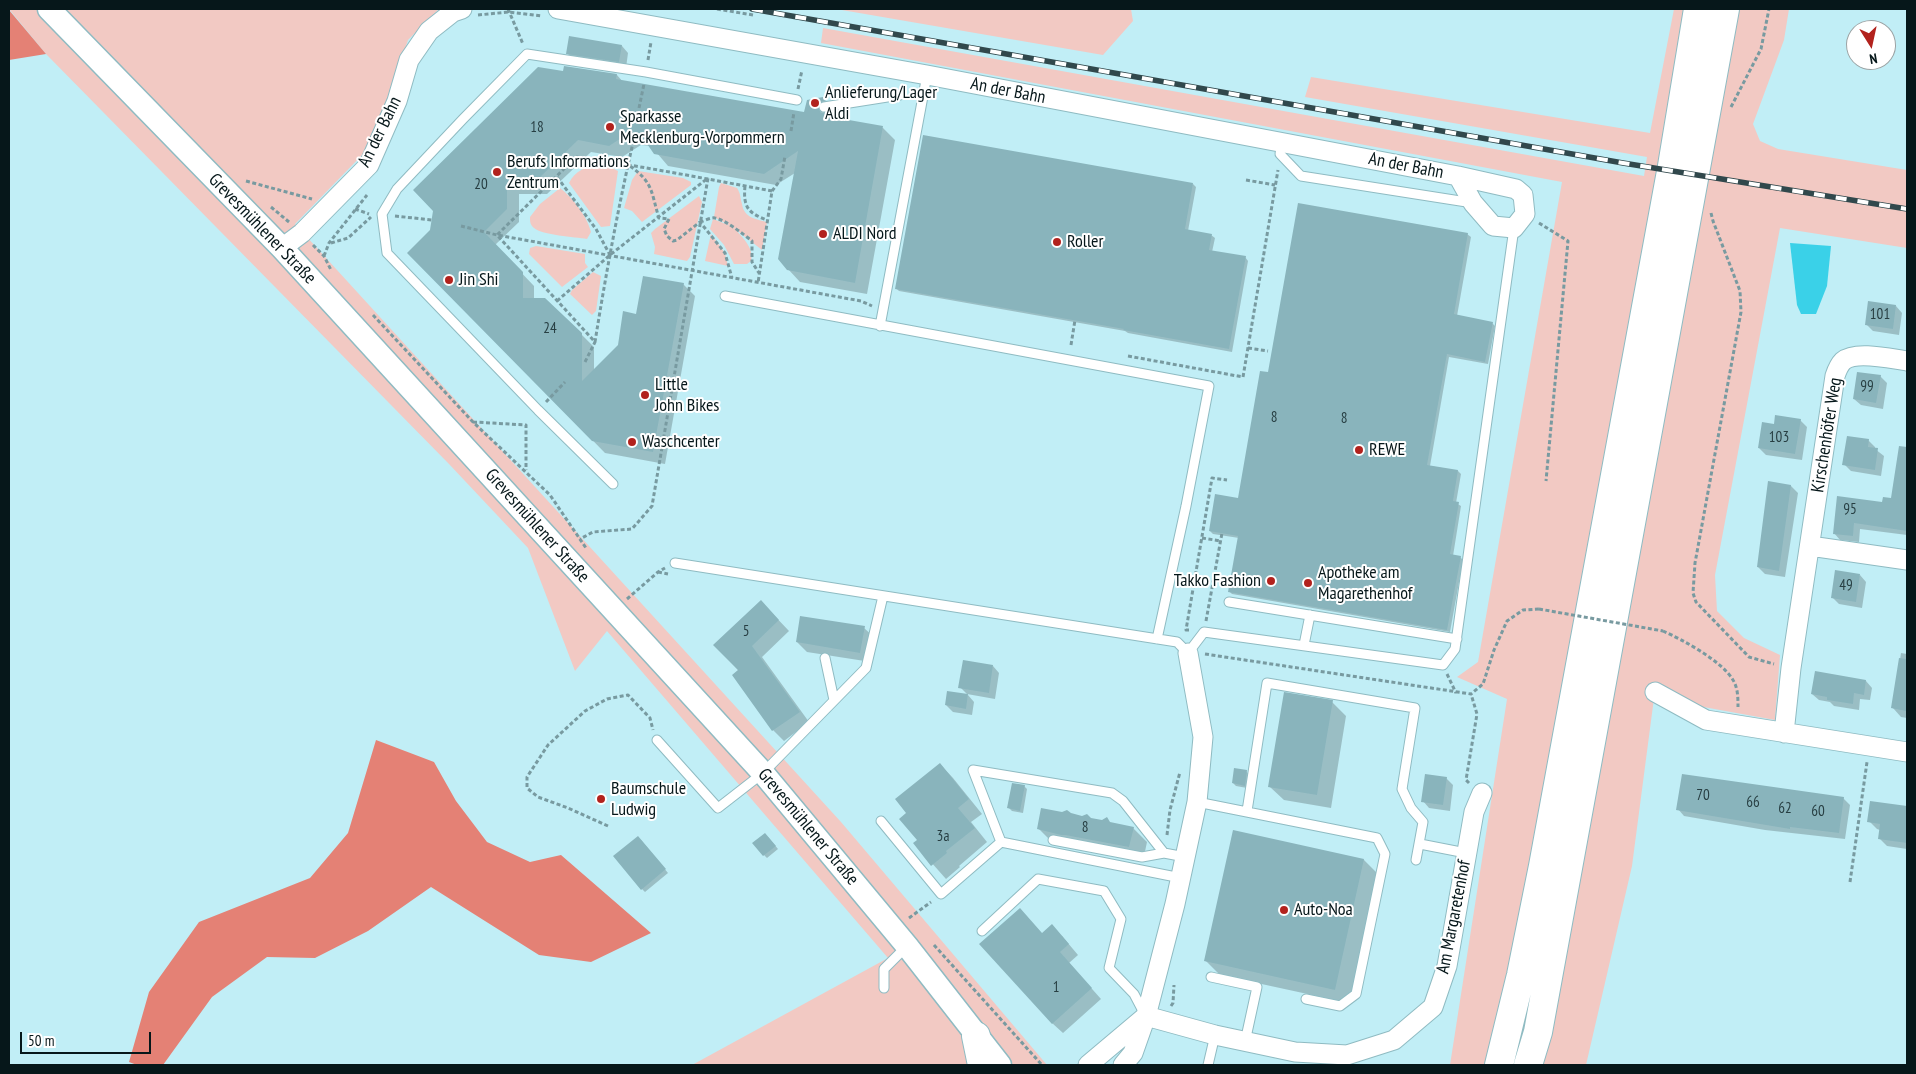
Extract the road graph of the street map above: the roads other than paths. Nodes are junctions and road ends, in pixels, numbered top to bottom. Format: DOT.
graph roads {
  1 [pos="49,9"];
  2 [pos="462,9"];
  3 [pos="558,9"];
  4 [pos="1698,9"];
  5 [pos="1725,9"];
  6 [pos="926,75"];
  7 [pos="900,95"];
  8 [pos="797,100"];
  9 [pos="824,107"];
  10 [pos="1281,148"];
  11 [pos="1458,176"];
  12 [pos="1473,203"];
  13 [pos="1519,221"];
  14 [pos="282,248"];
  15 [pos="725,296"];
  16 [pos="880,326"];
  17 [pos="1907,361"];
  18 [pos="613,484"];
  19 [pos="1810,546"];
  20 [pos="1907,560"];
  21 [pos="675,563"];
  22 [pos="883,596"];
  23 [pos="1229,602"];
  24 [pos="1310,615"];
  25 [pos="1157,639"];
  26 [pos="1457,639"];
  27 [pos="1304,645"];
  28 [pos="1188,653"];
  29 [pos="825,658"];
  30 [pos="1655,692"];
  31 [pos="834,700"];
  32 [pos="1784,732"];
  33 [pos="657,740"];
  34 [pos="1907,752"];
  35 [pos="763,773"];
  36 [pos="1482,793"];
  37 [pos="1198,802"];
  38 [pos="1247,811"];
  39 [pos="881,820"];
  40 [pos="1052,840"];
  41 [pos="1001,842"];
  42 [pos="1420,844"];
  43 [pos="1164,853"];
  44 [pos="1466,853"];
  45 [pos="1185,857"];
  46 [pos="1416,860"];
  47 [pos="1180,878"];
  48 [pos="982,931"];
  49 [pos="907,946"];
  50 [pos="1211,977"];
  51 [pos="884,988"];
  52 [pos="1306,999"];
  53 [pos="1146,1016"];
  54 [pos="1216,1035"];
  55 [pos="976,1036"];
  56 [pos="1245,1042"];
  57 [pos="982,1065"];
  58 [pos="1000,1065"];
  59 [pos="1088,1065"];
  60 [pos="1123,1065"];
  61 [pos="1208,1065"];
  62 [pos="1499,1065"];
  63 [pos="1528,1065"];
  1 -- 14 [label="street, Grevesmühlener Straße"];
  2 -- 14 [label="street, An der Bahn"];
  3 -- 6 [label="street, An der Bahn"];
  4 -- 62 [label="highway"];
  5 -- 63 [label="highway"];
  6 -- 10 [label="street, An der Bahn"];
  6 -- 16 [label="lane"];
  7 -- 9 [label="lane"];
  8 -- 18 [label="lane"];
  10 -- 11 [label="street, An der Bahn"];
  10 -- 12 [label="lane"];
  11 -- 12 [label="street, An der Bahn"];
  11 -- 13 [label="street, An der Bahn"];
  12 -- 13 [label="street, An der Bahn"];
  13 -- 26 [label="lane"];
  14 -- 35 [label="street, Grevesmühlener Straße"];
  15 -- 16 [label="lane"];
  16 -- 25 [label="lane"];
  17 -- 19 [label="street, Kirschenhöfer Weg"];
  19 -- 20 [label="street"];
  19 -- 32 [label="street, Kirschenhöfer Weg"];
  21 -- 22 [label="lane"];
  22 -- 25 [label="lane"];
  22 -- 31 [label="lane"];
  23 -- 24 [label="lane"];
  24 -- 26 [label="lane"];
  24 -- 27 [label="lane"];
  25 -- 28 [label="lane"];
  26 -- 27 [label="lane"];
  27 -- 28 [label="lane"];
  28 -- 37 [label="street"];
  29 -- 31 [label="lane"];
  30 -- 32 [label="street"];
  31 -- 35 [label="lane"];
  32 -- 34 [label="street"];
  33 -- 35 [label="lane"];
  35 -- 49 [label="street, Grevesmühlener Straße"];
  36 -- 44 [label="street, Am Margaretenhof"];
  37 -- 38 [label="lane"];
  37 -- 45 [label="street"];
  38 -- 42 [label="lane"];
  38 -- 52 [label="lane"];
  39 -- 41 [label="lane"];
  40 -- 43 [label="lane"];
  41 -- 43 [label="lane"];
  41 -- 47 [label="lane"];
  42 -- 44 [label="lane"];
  42 -- 46 [label="lane"];
  43 -- 45 [label="lane"];
  44 -- 56 [label="street, Am Margaretenhof"];
  45 -- 47 [label="street"];
  47 -- 53 [label="street"];
  48 -- 53 [label="lane"];
  49 -- 51 [label="lane"];
  49 -- 55 [label="street, Grevesmühlener Straße"];
  50 -- 56 [label="lane"];
  53 -- 54 [label="street, Am Margaretenhof"];
  53 -- 59 [label="street"];
  53 -- 60 [label="street"];
  54 -- 56 [label="street, Am Margaretenhof"];
  54 -- 61 [label="lane"];
  55 -- 57 [label="highway"];
  55 -- 58 [label="street, Grevesmühlener Straße"];
}
